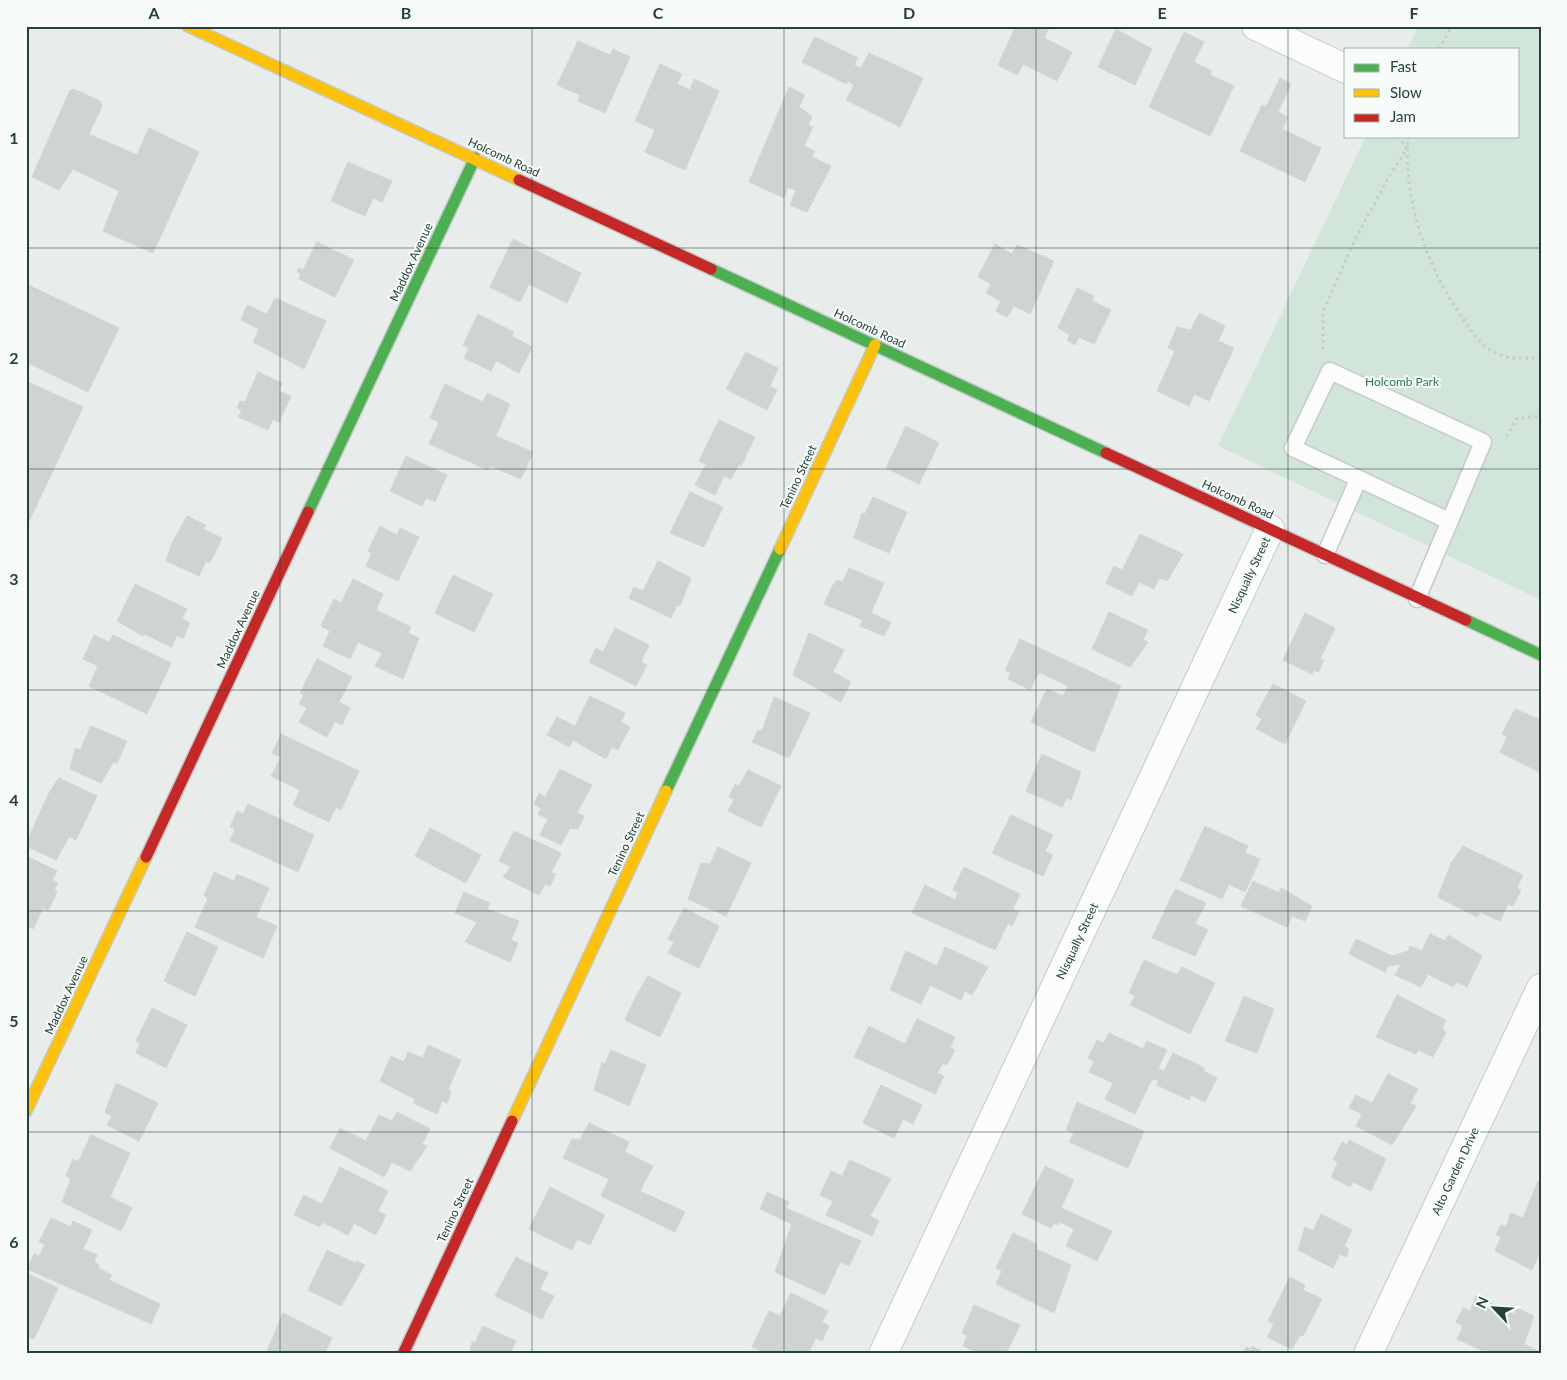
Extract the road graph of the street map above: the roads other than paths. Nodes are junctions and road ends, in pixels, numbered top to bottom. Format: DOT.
graph roads {
  1 [pos="188,26"];
  2 [pos="1256,26"];
  3 [pos="1344,68"];
  4 [pos="475,158"];
  5 [pos="875,345"];
  6 [pos="1358,480"];
  7 [pos="1449,521"];
  8 [pos="1270,529"];
  9 [pos="1324,555"];
  10 [pos="1417,598"];
  11 [pos="1541,655"];
  12 [pos="1541,988"];
  13 [pos="26,1111"];
  14 [pos="403,1354"];
  15 [pos="883,1354"];
  16 [pos="1368,1354"];
  1 -- 4 [label="street, Holcomb Road"];
  2 -- 3 [label="street"];
  4 -- 5 [label="street, Holcomb Road"];
  4 -- 13 [label="street, Maddox Avenue"];
  5 -- 8 [label="street, Holcomb Road"];
  5 -- 14 [label="street, Tenino Street"];
  6 -- 7 [label="lane"];
  6 -- 7 [label="lane"];
  6 -- 9 [label="lane"];
  7 -- 10 [label="lane"];
  8 -- 9 [label="street, Holcomb Road"];
  8 -- 15 [label="street, Nisqually Street"];
  9 -- 10 [label="street, Holcomb Road"];
  10 -- 11 [label="street, Holcomb Road"];
  12 -- 16 [label="street, Alto Garden Drive"];
}
